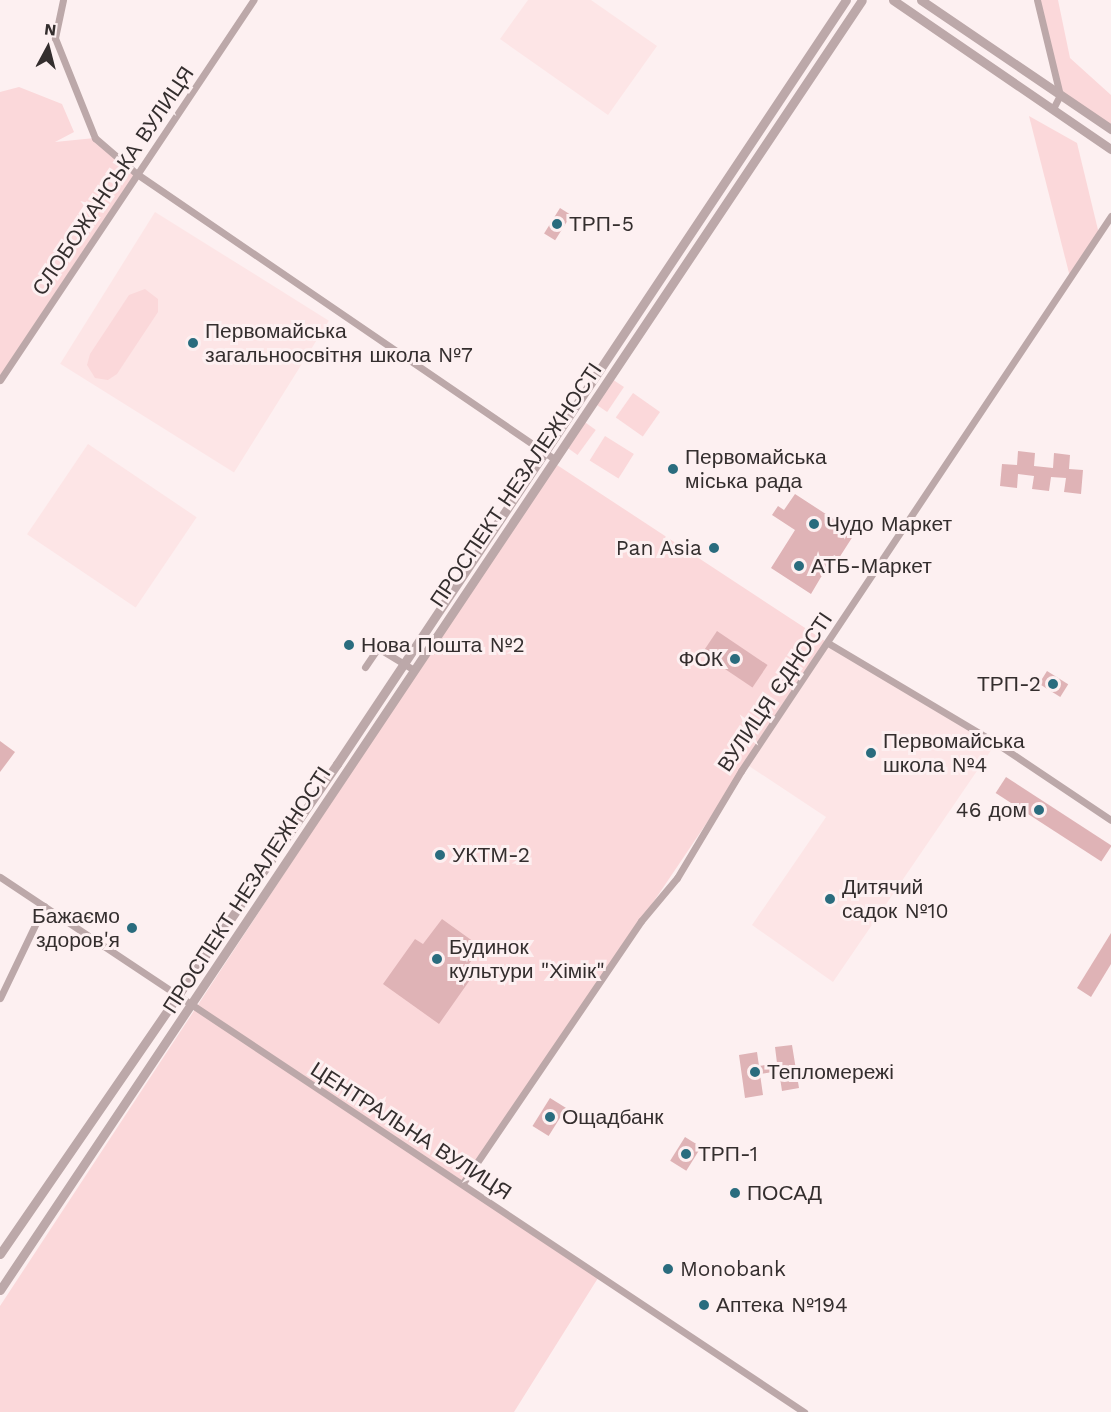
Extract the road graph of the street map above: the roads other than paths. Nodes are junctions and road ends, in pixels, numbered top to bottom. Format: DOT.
graph roads {
  1 [pos="63,0"];
  2 [pos="253,0"];
  3 [pos="846,0"];
  4 [pos="862,0"];
  5 [pos="893,0"];
  6 [pos="921,0"];
  7 [pos="1037,0"];
  8 [pos="1060,95"];
  9 [pos="1053,109"];
  10 [pos="1111,129"];
  11 [pos="757,132"];
  12 [pos="767,139"];
  13 [pos="1111,149"];
  14 [pos="137,174"];
  15 [pos="1111,216"];
  16 [pos="0,380"];
  17 [pos="544,451"];
  18 [pos="555,461"];
  19 [pos="828,643"];
  20 [pos="403,663"];
  21 [pos="365,667"];
  22 [pos="414,670"];
  23 [pos="1111,820"];
  24 [pos="0,877"];
  25 [pos="44,906"];
  26 [pos="175,996"];
  27 [pos="0,998"];
  28 [pos="192,1008"];
  29 [pos="464,1183"];
  30 [pos="0,1254"];
  31 [pos="0,1290"];
  32 [pos="804,1412"];
  1 -- 14 [label="street"];
  2 -- 14 [label="street, СЛОБОЖАНСЬКА ВУЛИЦЯ"];
  3 -- 11 [label="street, ПРОСПЕКТ НЕЗАЛЕЖНОСТІ"];
  4 -- 12 [label="street, ПРОСПЕКТ НЕЗАЛЕЖНОСТІ"];
  5 -- 9 [label="street"];
  6 -- 8 [label="street"];
  7 -- 8 [label="street"];
  8 -- 9 [label="street"];
  8 -- 10 [label="street"];
  9 -- 13 [label="street"];
  11 -- 12 [label="street"];
  11 -- 17 [label="street, ПРОСПЕКТ НЕЗАЛЕЖНОСТІ"];
  12 -- 18 [label="street, ПРОСПЕКТ НЕЗАЛЕЖНОСТІ"];
  14 -- 16 [label="street, СЛОБОЖАНСЬКА ВУЛИЦЯ"];
  14 -- 17 [label="street"];
  15 -- 19 [label="street, ВУЛИЦЯ ЄДНОСТІ"];
  17 -- 18 [label="street"];
  17 -- 20 [label="street, ПРОСПЕКТ НЕЗАЛЕЖНОСТІ"];
  18 -- 22 [label="street, ПРОСПЕКТ НЕЗАЛЕЖНОСТІ"];
  19 -- 23 [label="street"];
  19 -- 29 [label="street, ВУЛИЦЯ ЄДНОСТІ"];
  20 -- 21 [label="street"];
  20 -- 22 [label="street"];
  20 -- 26 [label="street, ПРОСПЕКТ НЕЗАЛЕЖНОСТІ"];
  22 -- 28 [label="street, ПРОСПЕКТ НЕЗАЛЕЖНОСТІ"];
  24 -- 25 [label="street, ЦЕНТРАЛЬНА ВУЛИЦЯ"];
  25 -- 26 [label="street, ЦЕНТРАЛЬНА ВУЛИЦЯ"];
  25 -- 27 [label="street"];
  26 -- 28 [label="street, ЦЕНТРАЛЬНА ВУЛИЦЯ"];
  26 -- 30 [label="street, ПРОСПЕКТ НЕЗАЛЕЖНОСТІ"];
  28 -- 29 [label="street, ЦЕНТРАЛЬНА ВУЛИЦЯ"];
  28 -- 31 [label="street, ПРОСПЕКТ НЕЗАЛЕЖНОСТІ"];
  29 -- 32 [label="street, ЦЕНТРАЛЬНА ВУЛИЦЯ"];
}
